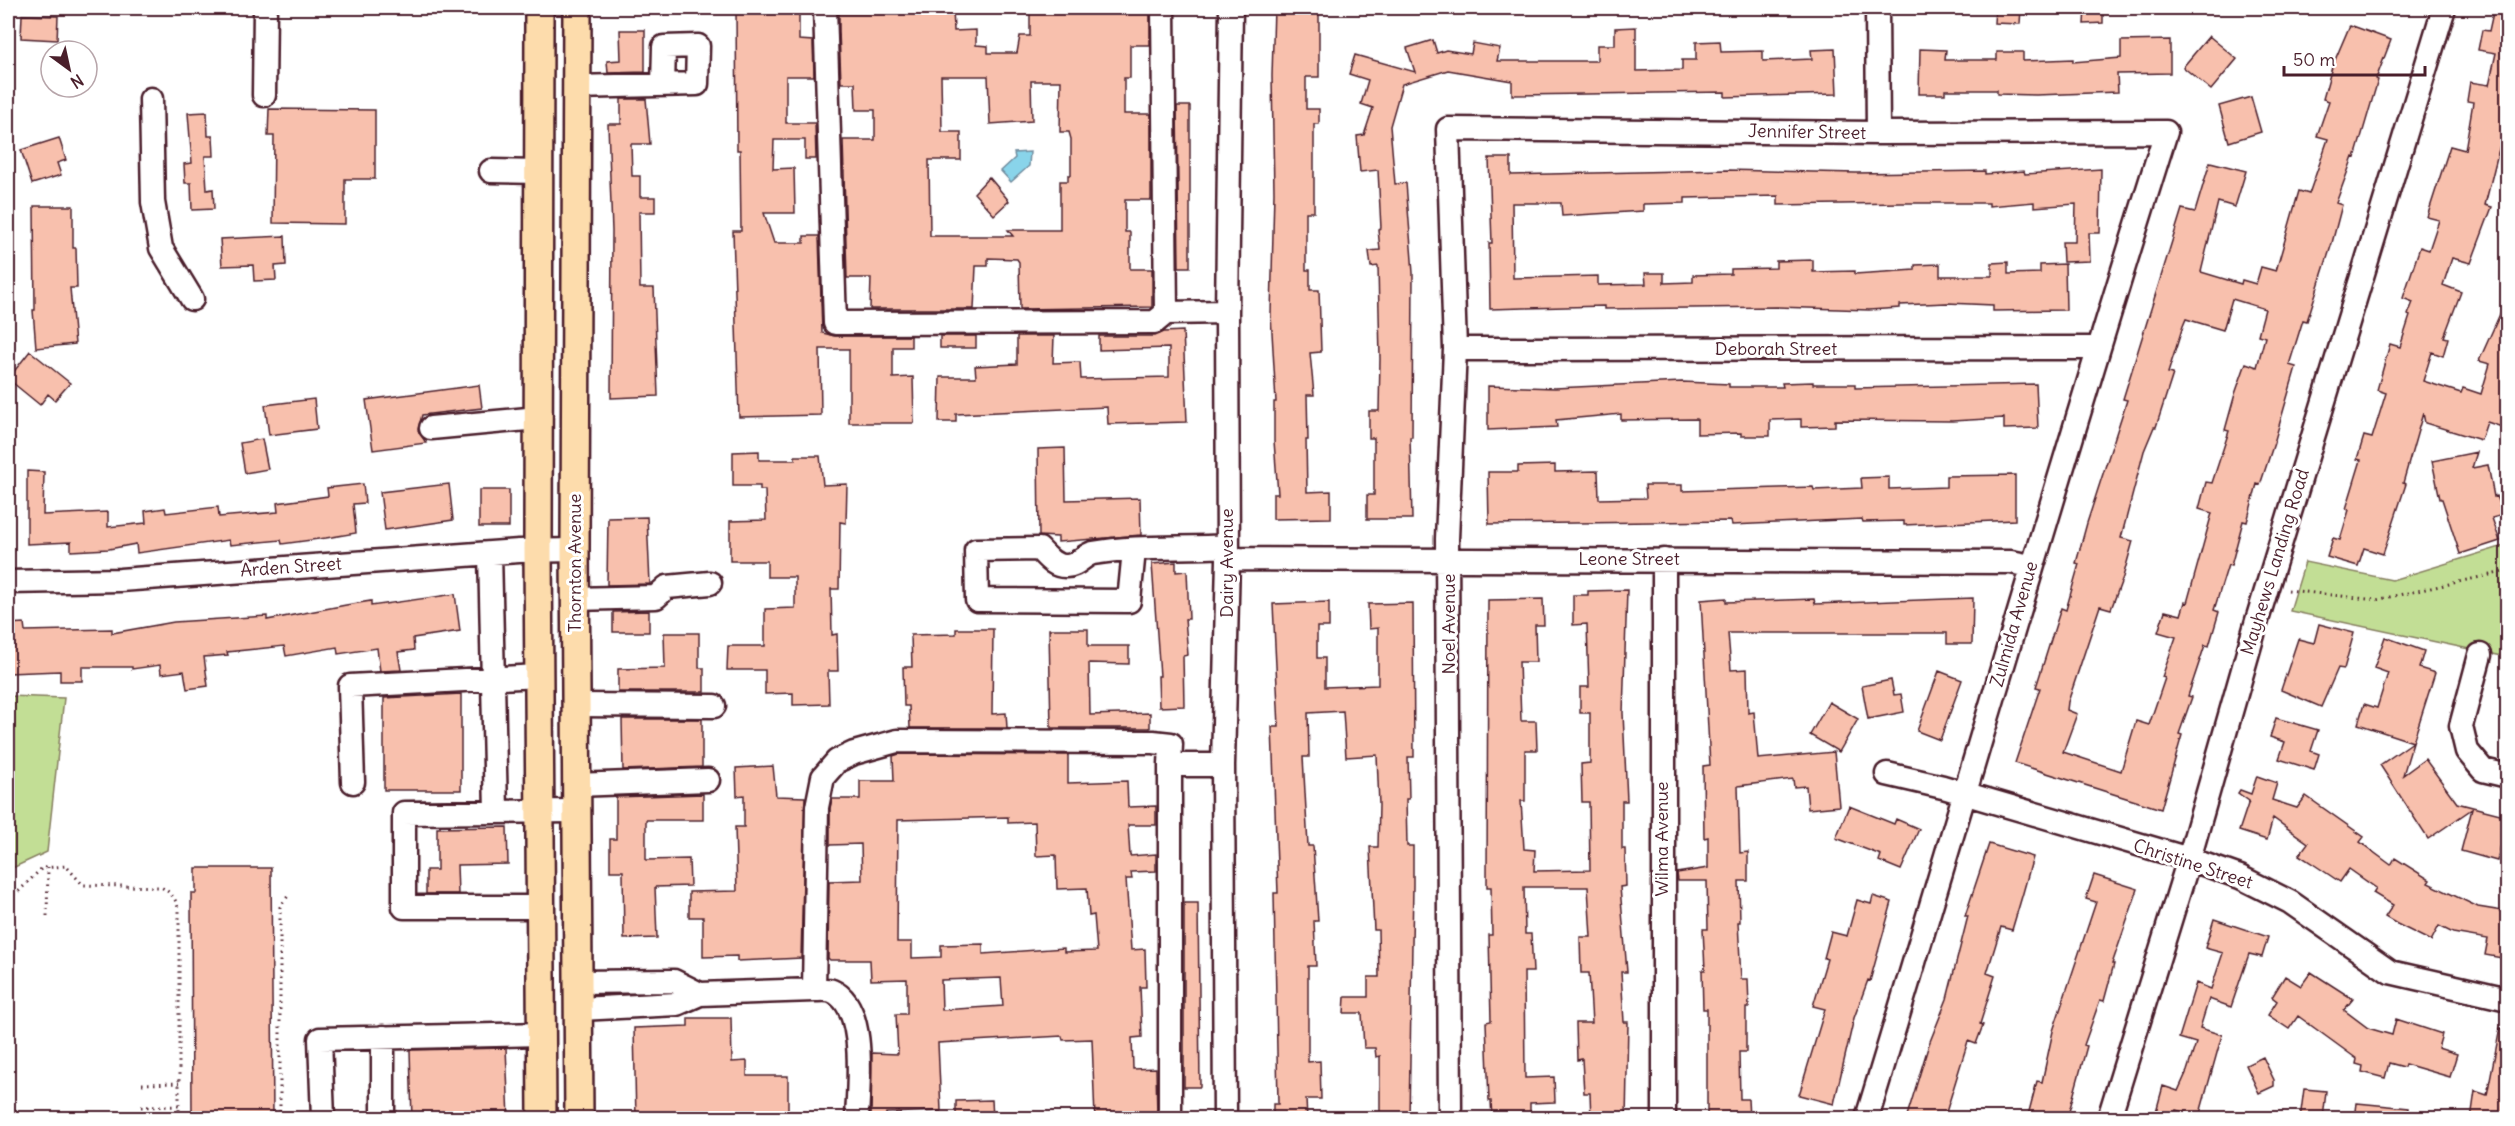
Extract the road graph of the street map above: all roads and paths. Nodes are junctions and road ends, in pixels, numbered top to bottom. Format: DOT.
graph roads {
  1 [pos="266,8"];
  2 [pos="539,8"];
  3 [pos="577,8"];
  4 [pos="825,8"];
  5 [pos="1163,8"];
  6 [pos="1231,8"];
  7 [pos="1877,8"];
  8 [pos="2444,8"];
  9 [pos="663,86"];
  10 [pos="576,87"];
  11 [pos="264,95"];
  12 [pos="151,99"];
  13 [pos="1448,129"];
  14 [pos="2166,132"];
  15 [pos="1878,133"];
  16 [pos="491,171"];
  17 [pos="539,172"];
  18 [pos="192,299"];
  19 [pos="1227,312"];
  20 [pos="1166,313"];
  21 [pos="2097,348"];
  22 [pos="1455,349"];
  23 [pos="538,418"];
  24 [pos="431,428"];
  25 [pos="538,550"];
  26 [pos="575,550"];
  27 [pos="1134,550"];
  28 [pos="1228,552"];
  29 [pos="490,553"];
  30 [pos="1448,560"];
  31 [pos="1664,560"];
  32 [pos="2031,566"];
  33 [pos="2508,571"];
  34 [pos="8,582"];
  35 [pos="710,583"];
  36 [pos="2266,588"];
  37 [pos="575,599"];
  38 [pos="2480,655"];
  39 [pos="539,676"];
  40 [pos="494,679"];
  41 [pos="576,705"];
  42 [pos="714,706"];
  43 [pos="1170,765"];
  44 [pos="1223,765"];
  45 [pos="1887,774"];
  46 [pos="2508,776"];
  47 [pos="708,780"];
  48 [pos="353,782"];
  49 [pos="1965,794"];
  50 [pos="576,798"];
  51 [pos="540,810"];
  52 [pos="496,811"];
  53 [pos="2190,859"];
  54 [pos="48,867"];
  55 [pos="288,896"];
  56 [pos="8,897"];
  57 [pos="540,907"];
  58 [pos="47,916"];
  59 [pos="577,982"];
  60 [pos="814,990"];
  61 [pos="700,993"];
  62 [pos="2508,999"];
  63 [pos="580,1009"];
  64 [pos="541,1034"];
  65 [pos="383,1037"];
  66 [pos="179,1083"];
  67 [pos="142,1084"];
  68 [pos="179,1106"];
  69 [pos="141,1107"];
  70 [pos="180,1118"];
  71 [pos="280,1119"];
  72 [pos="323,1119"];
  73 [pos="383,1119"];
  74 [pos="542,1119"];
  75 [pos="579,1119"];
  76 [pos="857,1119"];
  77 [pos="1170,1119"];
  78 [pos="1225,1119"];
  79 [pos="1450,1119"];
  80 [pos="1664,1119"];
  81 [pos="1867,1119"];
  82 [pos="2109,1119"];
  1 -- 11 [label="street"];
  2 -- 17 [label="main road, Thornton Avenue"];
  3 -- 10 [label="main road, Thornton Avenue"];
  4 -- 20 [label="street"];
  5 -- 20 [label="street"];
  6 -- 19 [label="street, Dairy Avenue"];
  7 -- 15 [label="street"];
  8 -- 36 [label="street, Mayhews Landing Road"];
  9 -- 10 [label="street"];
  10 -- 26 [label="main road, Thornton Avenue"];
  12 -- 18 [label="street"];
  13 -- 15 [label="street, Jennifer Street"];
  13 -- 22 [label="street, Noel Avenue"];
  14 -- 15 [label="street, Jennifer Street"];
  14 -- 21 [label="street, Zulmida Avenue"];
  16 -- 17 [label="street"];
  17 -- 23 [label="main road, Thornton Avenue"];
  19 -- 20 [label="street"];
  19 -- 28 [label="street, Dairy Avenue"];
  21 -- 22 [label="street, Deborah Street"];
  21 -- 32 [label="street, Zulmida Avenue"];
  22 -- 30 [label="street, Noel Avenue"];
  23 -- 24 [label="street"];
  23 -- 25 [label="main road, Thornton Avenue"];
  25 -- 26 [label="street, Arden Street"];
  25 -- 29 [label="street, Arden Street"];
  25 -- 39 [label="main road, Thornton Avenue"];
  26 -- 37 [label="main road, Thornton Avenue"];
  27 -- 27 [label="street, Leone Street"];
  27 -- 28 [label="street, Leone Street"];
  28 -- 30 [label="street, Leone Street"];
  28 -- 44 [label="street, Dairy Avenue"];
  29 -- 34 [label="street, Arden Street"];
  29 -- 40 [label="street"];
  30 -- 31 [label="street, Leone Street"];
  30 -- 79 [label="street, Noel Avenue"];
  31 -- 32 [label="street, Leone Street"];
  31 -- 80 [label="street, Wilma Avenue"];
  32 -- 49 [label="street, Zulmida Avenue"];
  33 -- 36 [label="path"];
  35 -- 37 [label="street"];
  36 -- 53 [label="street, Mayhews Landing Road"];
  37 -- 41 [label="main road, Thornton Avenue"];
  38 -- 46 [label="street"];
  39 -- 40 [label="street"];
  39 -- 51 [label="main road, Thornton Avenue"];
  40 -- 48 [label="street"];
  40 -- 52 [label="street"];
  41 -- 42 [label="street"];
  41 -- 50 [label="main road, Thornton Avenue"];
  43 -- 44 [label="street"];
  43 -- 60 [label="street"];
  43 -- 77 [label="street"];
  44 -- 78 [label="street, Dairy Avenue"];
  45 -- 49 [label="street, Christine Street"];
  47 -- 50 [label="street"];
  49 -- 53 [label="street, Christine Street"];
  49 -- 81 [label="street, Zulmida Avenue"];
  50 -- 51 [label="street"];
  50 -- 59 [label="main road, Thornton Avenue"];
  51 -- 52 [label="street"];
  51 -- 57 [label="main road, Thornton Avenue"];
  52 -- 57 [label="street"];
  53 -- 62 [label="street, Christine Street"];
  53 -- 82 [label="street, Mayhews Landing Road"];
  54 -- 56 [label="path"];
  54 -- 58 [label="path"];
  54 -- 66 [label="path"];
  55 -- 71 [label="path"];
  57 -- 64 [label="main road, Thornton Avenue"];
  59 -- 61 [label="street"];
  59 -- 63 [label="main road, Thornton Avenue"];
  60 -- 61 [label="street"];
  60 -- 76 [label="street"];
  61 -- 63 [label="street"];
  63 -- 75 [label="main road, Thornton Avenue"];
  64 -- 65 [label="street"];
  64 -- 74 [label="main road, Thornton Avenue"];
  65 -- 72 [label="street"];
  65 -- 73 [label="street"];
  66 -- 67 [label="path"];
  66 -- 68 [label="path"];
  68 -- 69 [label="path"];
  68 -- 70 [label="path"];
}
